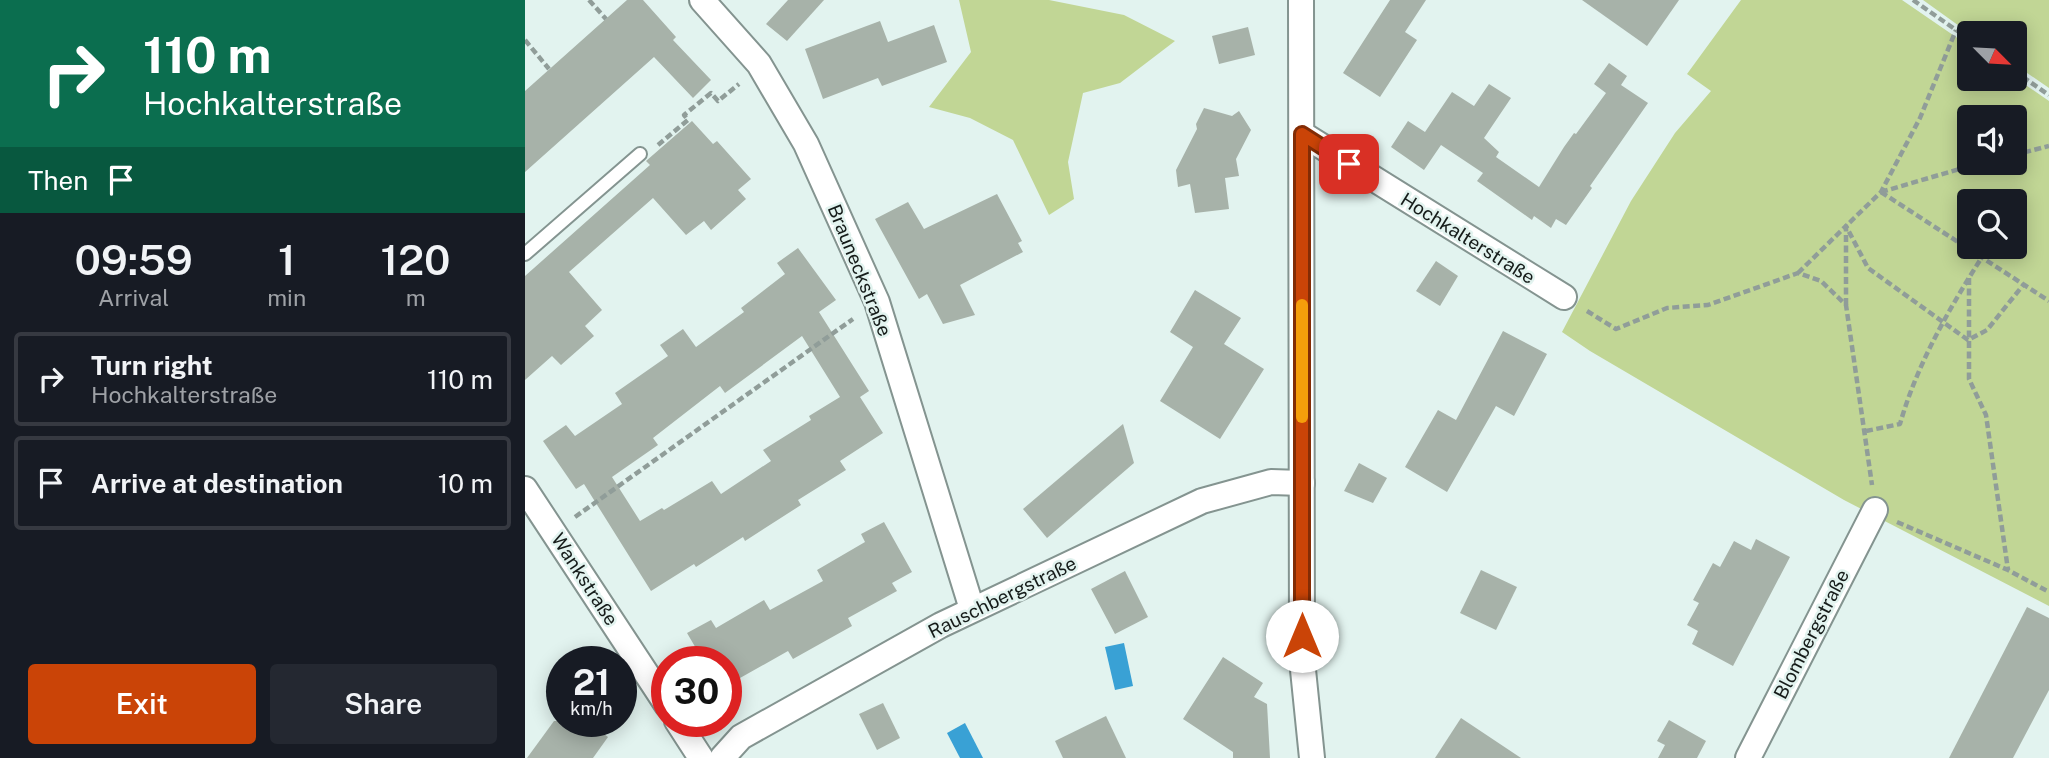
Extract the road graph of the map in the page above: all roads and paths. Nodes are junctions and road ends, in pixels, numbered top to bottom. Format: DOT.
graph roads {
  1 [pos="589,0"];
  2 [pos="702,0"];
  3 [pos="1301,0"];
  4 [pos="1913,0"];
  5 [pos="606,19"];
  6 [pos="1956,30"];
  7 [pos="525,40"];
  8 [pos="759,64"];
  9 [pos="549,69"];
  10 [pos="2027,80"];
  11 [pos="2049,95"];
  12 [pos="1302,134"];
  13 [pos="2049,146"];
  14 [pos="2027,152"];
  15 [pos="640,154"];
  16 [pos="1957,170"];
  17 [pos="1881,192"];
  18 [pos="1846,226"];
  19 [pos="1957,241"];
  20 [pos="525,254"];
  21 [pos="1981,259"];
  22 [pos="1985,259"];
  23 [pos="1798,273"];
  24 [pos="1969,278"];
  25 [pos="2024,284"];
  26 [pos="1563,297"];
  27 [pos="2049,301"];
  28 [pos="877,302"];
  29 [pos="1846,305"];
  30 [pos="1942,321"];
  31 [pos="1968,340"];
  32 [pos="1866,431"];
  33 [pos="1302,483"];
  34 [pos="525,489"];
  35 [pos="1875,510"];
  36 [pos="555,532"];
  37 [pos="2008,570"];
  38 [pos="2049,592"];
  39 [pos="972,609"];
  40 [pos="651,680"];
  41 [pos="687,737"];
  42 [pos="701,758"];
  43 [pos="722,758"];
  44 [pos="1312,758"];
  45 [pos="1748,758"];
  1 -- 5 [label="path"];
  2 -- 8 [label="street, Brauneckstraße"];
  3 -- 12 [label="street"];
  4 -- 6 [label="path"];
  6 -- 17 [label="path"];
  7 -- 9 [label="path"];
  8 -- 15 [label="path"];
  8 -- 28 [label="street, Brauneckstraße"];
  10 -- 11 [label="path"];
  12 -- 26 [label="street, Hochkalterstraße"];
  12 -- 33 [label="street"];
  13 -- 14 [label="path"];
  15 -- 20 [label="lane"];
  16 -- 17 [label="path"];
  17 -- 18 [label="path"];
  17 -- 19 [label="path"];
  18 -- 23 [label="path"];
  18 -- 29 [label="path"];
  18 -- 30 [label="path"];
  21 -- 24 [label="path"];
  22 -- 25 [label="path"];
  23 -- 26 [label="path"];
  23 -- 29 [label="path"];
  24 -- 30 [label="path"];
  24 -- 31 [label="path"];
  25 -- 27 [label="path"];
  25 -- 31 [label="path"];
  28 -- 36 [label="path"];
  28 -- 39 [label="street, Brauneckstraße"];
  29 -- 32 [label="path"];
  30 -- 31 [label="path"];
  30 -- 32 [label="path"];
  31 -- 37 [label="path"];
  32 -- 35 [label="path"];
  33 -- 39 [label="street, Rauschbergstraße"];
  33 -- 44 [label="street"];
  34 -- 36 [label="street, Wankstraße"];
  35 -- 37 [label="path"];
  35 -- 45 [label="street, Blombergstraße"];
  36 -- 40 [label="street, Wankstraße"];
  37 -- 38 [label="path"];
  39 -- 43 [label="street, Rauschbergstraße"];
  41 -- 42 [label="street"];
}
